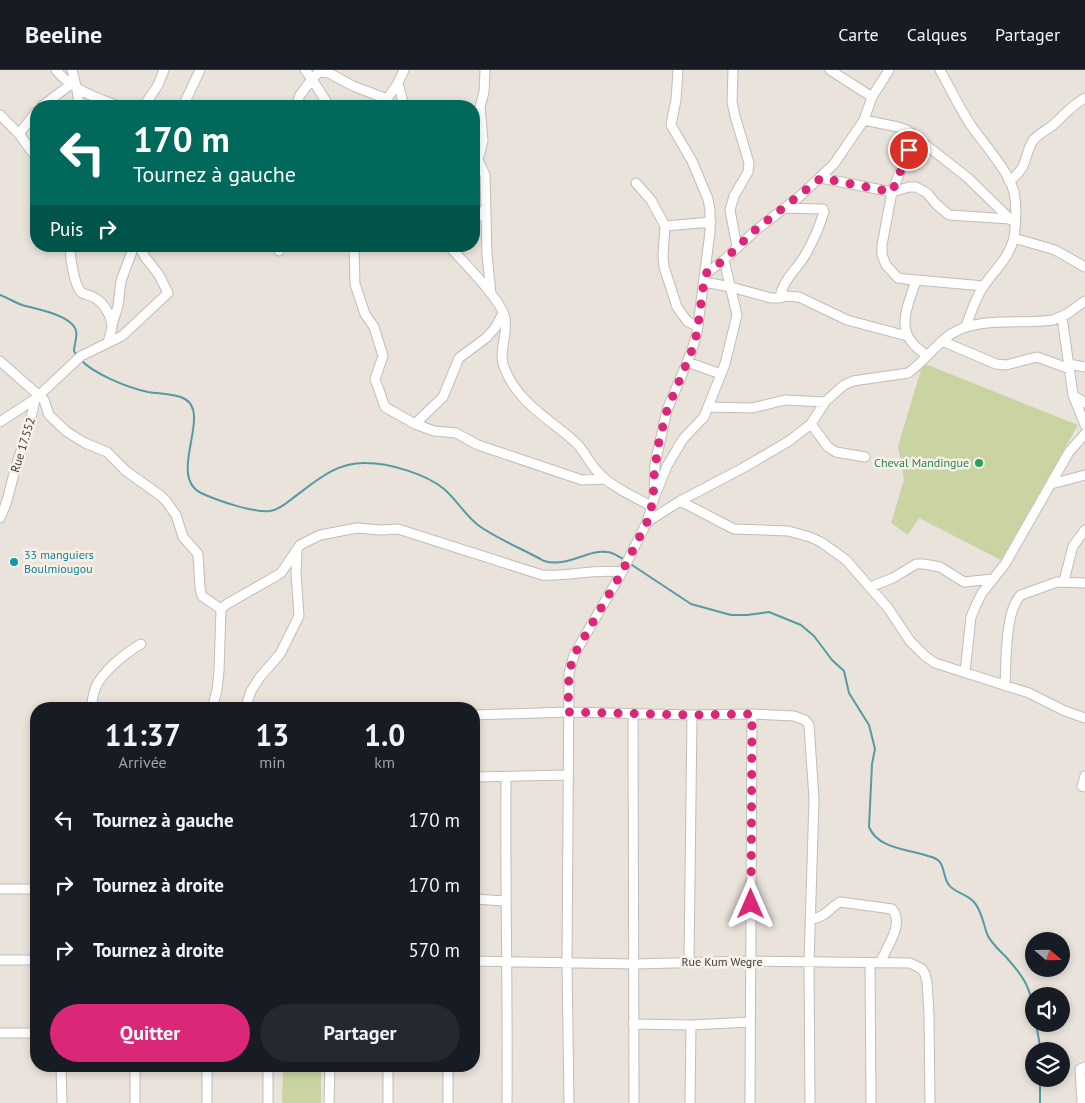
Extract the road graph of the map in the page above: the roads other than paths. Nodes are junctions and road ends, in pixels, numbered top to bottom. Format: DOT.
graph roads {
  1 [pos="56,70"];
  2 [pos="72,70"];
  3 [pos="164,70"];
  4 [pos="200,70"];
  5 [pos="305,70"];
  6 [pos="404,70"];
  7 [pos="485,70"];
  8 [pos="678,70"];
  9 [pos="734,70"];
  10 [pos="830,70"];
  11 [pos="888,70"];
  12 [pos="940,70"];
  13 [pos="312,79"];
  14 [pos="398,83"];
  15 [pos="74,87"];
  16 [pos="872,97"];
  17 [pos="1085,98"];
  18 [pos="52,100"];
  19 [pos="77,100"];
  20 [pos="104,100"];
  21 [pos="148,100"];
  22 [pos="186,100"];
  23 [pos="298,100"];
  24 [pos="325,100"];
  25 [pos="382,100"];
  26 [pos="387,100"];
  27 [pos="402,100"];
  28 [pos="480,102"];
  29 [pos="0,115"];
  30 [pos="864,120"];
  31 [pos="30,122"];
  32 [pos="480,129"];
  33 [pos="21,136"];
  34 [pos="914,136"];
  35 [pos="30,140"];
  36 [pos="30,149"];
  37 [pos="480,150"];
  38 [pos="480,164"];
  39 [pos="821,178"];
  40 [pos="1009,181"];
  41 [pos="636,183"];
  42 [pos="892,192"];
  43 [pos="784,208"];
  44 [pos="480,212"];
  45 [pos="486,218"];
  46 [pos="1013,221"];
  47 [pos="711,222"];
  48 [pos="665,226"];
  49 [pos="1014,238"];
  50 [pos="737,247"];
  51 [pos="70,252"];
  52 [pos="132,252"];
  53 [pos="143,252"];
  54 [pos="354,252"];
  55 [pos="455,252"];
  56 [pos="724,260"];
  57 [pos="1085,266"];
  58 [pos="705,278"];
  59 [pos="916,280"];
  60 [pos="984,286"];
  61 [pos="731,287"];
  62 [pos="491,295"];
  63 [pos="780,298"];
  64 [pos="1085,301"];
  65 [pos="503,313"];
  66 [pos="1062,317"];
  67 [pos="966,326"];
  68 [pos="698,327"];
  69 [pos="112,328"];
  70 [pos="907,336"];
  71 [pos="942,341"];
  72 [pos="108,343"];
  73 [pos="926,356"];
  74 [pos="0,361"];
  75 [pos="687,362"];
  76 [pos="1069,366"];
  77 [pos="1085,367"];
  78 [pos="721,374"];
  79 [pos="1074,395"];
  80 [pos="37,397"];
  81 [pos="826,402"];
  82 [pos="1085,403"];
  83 [pos="708,407"];
  84 [pos="0,422"];
  85 [pos="416,424"];
  86 [pos="810,424"];
  87 [pos="1085,425"];
  88 [pos="1085,434"];
  89 [pos="865,457"];
  90 [pos="1085,476"];
  91 [pos="605,479"];
  92 [pos="1051,484"];
  93 [pos="680,501"];
  94 [pos="652,502"];
  95 [pos="0,518"];
  96 [pos="647,522"];
  97 [pos="1085,530"];
  98 [pos="298,548"];
  99 [pos="622,572"];
  100 [pos="993,579"];
  101 [pos="1064,581"];
  102 [pos="1085,583"];
  103 [pos="870,587"];
  104 [pos="221,609"];
  105 [pos="142,644"];
  106 [pos="965,672"];
  107 [pos="1005,686"];
  108 [pos="93,702"];
  109 [pos="214,702"];
  110 [pos="247,702"];
  111 [pos="568,712"];
  112 [pos="633,713"];
  113 [pos="752,714"];
  114 [pos="480,715"];
  115 [pos="692,715"];
  116 [pos="1085,718"];
  117 [pos="568,775"];
  118 [pos="1085,776"];
  119 [pos="480,777"];
  120 [pos="506,777"];
  121 [pos="1085,787"];
  122 [pos="0,889"];
  123 [pos="30,889"];
  124 [pos="480,899"];
  125 [pos="505,900"];
  126 [pos="810,920"];
  127 [pos="0,960"];
  128 [pos="30,960"];
  129 [pos="480,961"];
  130 [pos="751,961"];
  131 [pos="507,962"];
  132 [pos="567,962"];
  133 [pos="689,962"];
  134 [pos="808,962"];
  135 [pos="875,963"];
  136 [pos="634,964"];
  137 [pos="749,1022"];
  138 [pos="633,1024"];
  139 [pos="691,1025"];
  140 [pos="0,1033"];
  141 [pos="30,1033"];
  142 [pos="1085,1067"];
  143 [pos="61,1072"];
  144 [pos="135,1072"];
  145 [pos="207,1072"];
  146 [pos="268,1072"];
  147 [pos="330,1072"];
  148 [pos="388,1072"];
  149 [pos="448,1072"];
  150 [pos="62,1103"];
  151 [pos="135,1103"];
  152 [pos="207,1103"];
  153 [pos="268,1103"];
  154 [pos="329,1103"];
  155 [pos="388,1103"];
  156 [pos="448,1103"];
  157 [pos="507,1103"];
  158 [pos="569,1103"];
  159 [pos="634,1103"];
  160 [pos="690,1103"];
  161 [pos="750,1103"];
  162 [pos="810,1103"];
  163 [pos="871,1103"];
  164 [pos="930,1103"];
  165 [pos="1082,1103"];
  1 -- 15 [label="street"];
  2 -- 15 [label="street"];
  3 -- 21 [label="street"];
  4 -- 22 [label="street"];
  5 -- 13 [label="street"];
  6 -- 14 [label="street"];
  7 -- 28 [label="street"];
  8 -- 47 [label="street"];
  9 -- 50 [label="street"];
  10 -- 16 [label="street"];
  11 -- 16 [label="street"];
  12 -- 40 [label="street"];
  13 -- 23 [label="street"];
  13 -- 24 [label="street"];
  13 -- 25 [label="street"];
  14 -- 26 [label="street"];
  14 -- 27 [label="street"];
  15 -- 18 [label="street"];
  15 -- 19 [label="street"];
  15 -- 20 [label="street"];
  16 -- 30 [label="street"];
  17 -- 40 [label="street"];
  29 -- 33 [label="street"];
  30 -- 34 [label="street"];
  30 -- 39 [label="street"];
  31 -- 33 [label="street"];
  32 -- 37 [label="street"];
  33 -- 35 [label="street"];
  33 -- 36 [label="street"];
  34 -- 42 [label="street"];
  34 -- 46 [label="street"];
  38 -- 45 [label="street"];
  39 -- 42 [label="street"];
  39 -- 43 [label="street"];
  40 -- 46 [label="street"];
  41 -- 48 [label="street"];
  42 -- 46 [label="street"];
  42 -- 59 [label="street"];
  43 -- 50 [label="street"];
  43 -- 63 [label="street"];
  44 -- 45 [label="street"];
  45 -- 62 [label="street"];
  46 -- 49 [label="street"];
  47 -- 48 [label="street"];
  47 -- 58 [label="street"];
  48 -- 68 [label="street"];
  49 -- 57 [label="street"];
  49 -- 60 [label="street"];
  50 -- 56 [label="street"];
  51 -- 69 [label="street"];
  52 -- 69 [label="street"];
  53 -- 72 [label="street"];
  54 -- 85 [label="street"];
  55 -- 62 [label="street"];
  56 -- 58 [label="street"];
  56 -- 61 [label="street"];
  58 -- 61 [label="street"];
  58 -- 68 [label="street"];
  59 -- 60 [label="street"];
  59 -- 70 [label="street"];
  60 -- 67 [label="street"];
  61 -- 63 [label="street"];
  61 -- 78 [label="street"];
  62 -- 65 [label="street"];
  63 -- 70 [label="street"];
  64 -- 66 [label="street"];
  65 -- 85 [label="street"];
  65 -- 91 [label="street"];
  66 -- 67 [label="street"];
  66 -- 76 [label="street"];
  67 -- 71 [label="street"];
  68 -- 75 [label="street"];
  69 -- 72 [label="street"];
  70 -- 73 [label="street"];
  71 -- 73 [label="street"];
  71 -- 76 [label="street"];
  72 -- 80 [label="street"];
  73 -- 81 [label="street"];
  74 -- 80 [label="street"];
  75 -- 78 [label="street"];
  75 -- 94 [label="street"];
  76 -- 77 [label="street"];
  76 -- 79 [label="street"];
  78 -- 83 [label="street"];
  79 -- 82 [label="street"];
  79 -- 87 [label="street"];
  80 -- 84 [label="street"];
  80 -- 95 [label="street, Rue 17.552"];
  80 -- 104 [label="street"];
  81 -- 83 [label="street"];
  81 -- 86 [label="street"];
  83 -- 94 [label="street"];
  85 -- 91 [label="street"];
  86 -- 89 [label="street"];
  86 -- 93 [label="street"];
  88 -- 92 [label="street"];
  90 -- 92 [label="street"];
  91 -- 94 [label="street"];
  92 -- 100 [label="street"];
  93 -- 96 [label="street"];
  93 -- 103 [label="street"];
  94 -- 96 [label="street"];
  96 -- 99 [label="street"];
  97 -- 101 [label="street"];
  98 -- 99 [label="street"];
  98 -- 104 [label="street"];
  98 -- 110 [label="street"];
  99 -- 111 [label="street"];
  100 -- 103 [label="street"];
  100 -- 106 [label="street"];
  101 -- 102 [label="street"];
  101 -- 107 [label="street"];
  103 -- 106 [label="street"];
  104 -- 109 [label="street"];
  105 -- 108 [label="street"];
  106 -- 107 [label="street"];
  107 -- 116 [label="street"];
  111 -- 112 [label="street"];
  111 -- 114 [label="street"];
  111 -- 117 [label="street"];
  112 -- 115 [label="street"];
  112 -- 136 [label="street"];
  113 -- 115 [label="street"];
  113 -- 126 [label="street"];
  113 -- 130 [label="street"];
  115 -- 133 [label="street"];
  117 -- 120 [label="street"];
  117 -- 132 [label="street"];
  118 -- 121 [label="street"];
  119 -- 120 [label="street"];
  120 -- 125 [label="street"];
  122 -- 123 [label="street"];
  124 -- 125 [label="street"];
  125 -- 131 [label="street"];
  126 -- 134 [label="street"];
  126 -- 135 [label="street"];
  127 -- 128 [label="street"];
  129 -- 131 [label="street, Rue Kum Wegre"];
  130 -- 133 [label="street, Rue Kum Wegre"];
  130 -- 134 [label="street, Rue Kum Wegre"];
  130 -- 137 [label="street"];
  131 -- 132 [label="street, Rue Kum Wegre"];
  131 -- 157 [label="street"];
  132 -- 136 [label="street, Rue Kum Wegre"];
  132 -- 158 [label="street"];
  133 -- 136 [label="street, Rue Kum Wegre"];
  134 -- 135 [label="street, Rue Kum Wegre"];
  134 -- 162 [label="street"];
  135 -- 163 [label="street"];
  135 -- 164 [label="street, Rue Kum Wegre"];
  136 -- 138 [label="street"];
  137 -- 139 [label="street"];
  137 -- 161 [label="street"];
  138 -- 139 [label="street"];
  138 -- 159 [label="street"];
  139 -- 160 [label="street"];
  140 -- 141 [label="street"];
  142 -- 165 [label="street"];
  143 -- 150 [label="street"];
  144 -- 151 [label="street"];
  145 -- 152 [label="street"];
  146 -- 153 [label="street"];
  147 -- 154 [label="street"];
  148 -- 155 [label="street"];
  149 -- 156 [label="street"];
}
